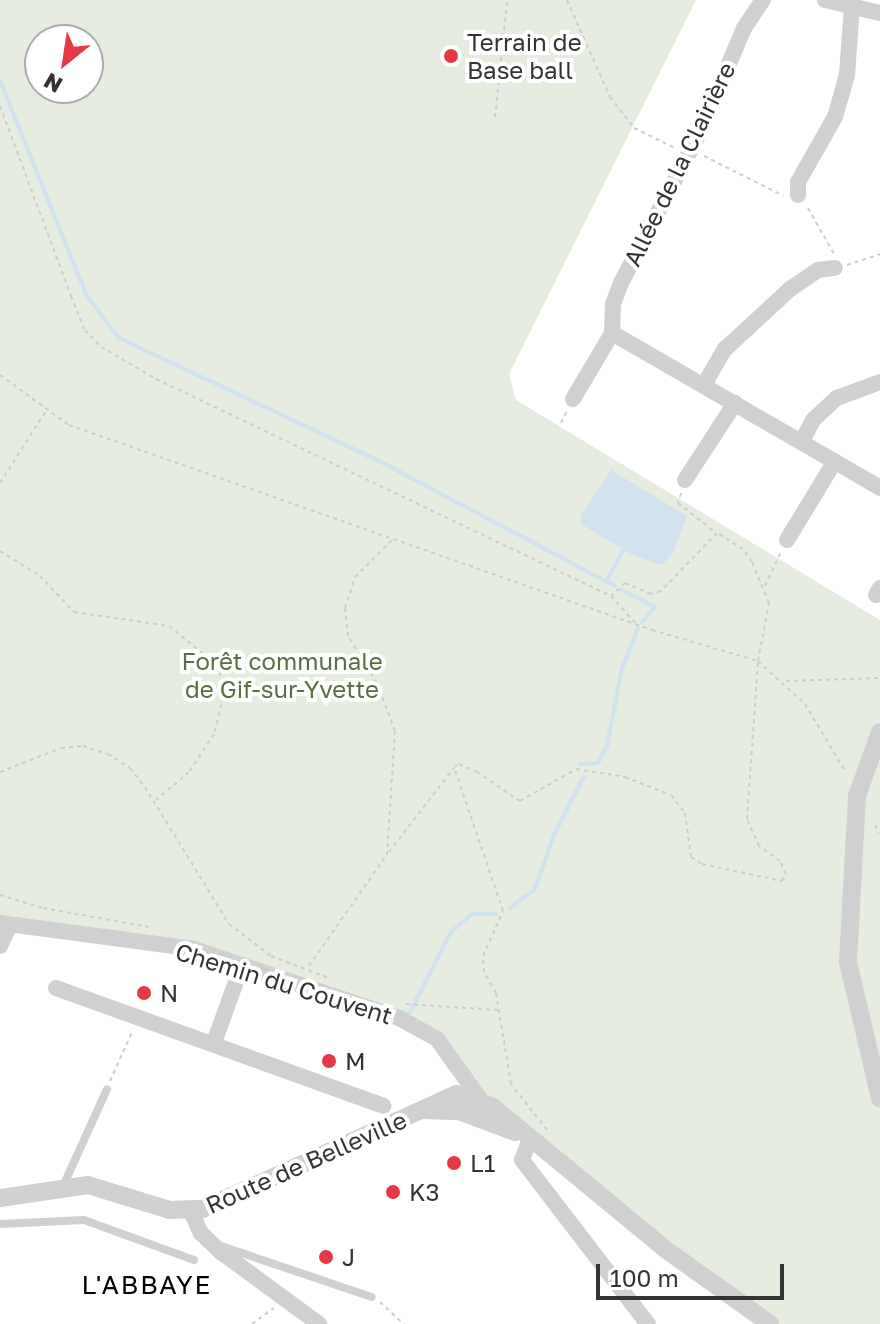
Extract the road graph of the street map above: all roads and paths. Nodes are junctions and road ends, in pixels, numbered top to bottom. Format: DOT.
graph roads {
  1 [pos="507,0"];
  2 [pos="567,0"];
  3 [pos="763,0"];
  4 [pos="825,0"];
  5 [pos="852,6"];
  6 [pos="880,13"];
  7 [pos="0,106"];
  8 [pos="495,117"];
  9 [pos="689,151"];
  10 [pos="798,195"];
  11 [pos="879,256"];
  12 [pos="835,268"];
  13 [pos="612,333"];
  14 [pos="0,375"];
  15 [pos="880,382"];
  16 [pos="705,383"];
  17 [pos="573,399"];
  18 [pos="735,403"];
  19 [pos="46,411"];
  20 [pos="802,441"];
  21 [pos="835,461"];
  22 [pos="685,480"];
  23 [pos="0,483"];
  24 [pos="880,488"];
  25 [pos="717,533"];
  26 [pos="394,538"];
  27 [pos="787,540"];
  28 [pos="0,551"];
  29 [pos="764,588"];
  30 [pos="611,596"];
  31 [pos="635,623"];
  32 [pos="758,661"];
  33 [pos="880,678"];
  34 [pos="785,681"];
  35 [pos="880,732"];
  36 [pos="454,767"];
  37 [pos="845,771"];
  38 [pos="0,772"];
  39 [pos="155,801"];
  40 [pos="875,825"];
  41 [pos="880,833"];
  42 [pos="387,855"];
  43 [pos="5,924"];
  44 [pos="0,946"];
  45 [pos="242,965"];
  46 [pos="307,968"];
  47 [pos="336,981"];
  48 [pos="56,988"];
  49 [pos="397,1005"];
  50 [pos="500,1010"];
  51 [pos="137,1020"];
  52 [pos="214,1043"];
  53 [pos="456,1069"];
  54 [pos="107,1089"];
  55 [pos="880,1098"];
  56 [pos="453,1100"];
  57 [pos="383,1106"];
  58 [pos="487,1109"];
  59 [pos="534,1142"];
  60 [pos="64,1184"];
  61 [pos="0,1198"];
  62 [pos="191,1211"];
  63 [pos="0,1224"];
  64 [pos="214,1245"];
  65 [pos="194,1260"];
  66 [pos="372,1297"];
  67 [pos="285,1299"];
  68 [pos="756,1318"];
  69 [pos="252,1324"];
  70 [pos="319,1324"];
  71 [pos="404,1324"];
  72 [pos="648,1324"];
  73 [pos="770,1324"];
  1 -- 8 [label="path"];
  2 -- 9 [label="path"];
  3 -- 9 [label="street, Allée de la Clairière"];
  4 -- 5 [label="street"];
  5 -- 6 [label="street"];
  5 -- 10 [label="street"];
  7 -- 30 [label="path"];
  9 -- 10 [label="path"];
  9 -- 13 [label="street, Allée de la Clairière"];
  10 -- 12 [label="path"];
  11 -- 12 [label="path"];
  12 -- 16 [label="street"];
  13 -- 16 [label="street"];
  13 -- 17 [label="street, Allée de la Clairière"];
  14 -- 19 [label="path"];
  15 -- 20 [label="street"];
  16 -- 18 [label="street"];
  18 -- 20 [label="street"];
  18 -- 22 [label="street"];
  19 -- 23 [label="path"];
  19 -- 26 [label="path"];
  20 -- 21 [label="street"];
  21 -- 24 [label="street"];
  21 -- 27 [label="street"];
  22 -- 25 [label="path"];
  25 -- 29 [label="path"];
  25 -- 30 [label="path"];
  26 -- 31 [label="path"];
  26 -- 42 [label="path"];
  27 -- 29 [label="path"];
  28 -- 39 [label="path"];
  29 -- 32 [label="path"];
  30 -- 31 [label="path"];
  31 -- 32 [label="path"];
  32 -- 34 [label="path"];
  32 -- 36 [label="path"];
  33 -- 34 [label="path"];
  34 -- 37 [label="path"];
  35 -- 55 [label="street"];
  36 -- 42 [label="path"];
  36 -- 50 [label="path"];
  38 -- 39 [label="path"];
  39 -- 46 [label="path"];
  40 -- 41 [label="path"];
  42 -- 46 [label="path"];
  43 -- 44 [label="street"];
  43 -- 45 [label="street, Chemin du Couvent"];
  45 -- 52 [label="street"];
  45 -- 53 [label="street, Chemin du Couvent"];
  46 -- 47 [label="path"];
  48 -- 51 [label="street"];
  49 -- 50 [label="path"];
  50 -- 59 [label="path"];
  51 -- 52 [label="street"];
  51 -- 54 [label="path"];
  52 -- 57 [label="street"];
  53 -- 56 [label="street"];
  53 -- 58 [label="street, Chemin du Couvent"];
  54 -- 60 [label="lane"];
  56 -- 58 [label="street, Route de Belleville"];
  56 -- 58 [label="street, Route de Belleville"];
  56 -- 62 [label="street, Route de Belleville"];
  58 -- 59 [label="street, Route de Belleville"];
  59 -- 68 [label="street, Route de Belleville"];
  59 -- 72 [label="street"];
  60 -- 61 [label="street, Route de Belleville"];
  60 -- 62 [label="street, Route de Belleville"];
  62 -- 64 [label="street"];
  63 -- 65 [label="lane"];
  64 -- 66 [label="lane"];
  64 -- 67 [label="street"];
  66 -- 71 [label="path"];
  67 -- 69 [label="path"];
  67 -- 70 [label="street"];
  68 -- 73 [label="street, Route de Belleville"];
}
